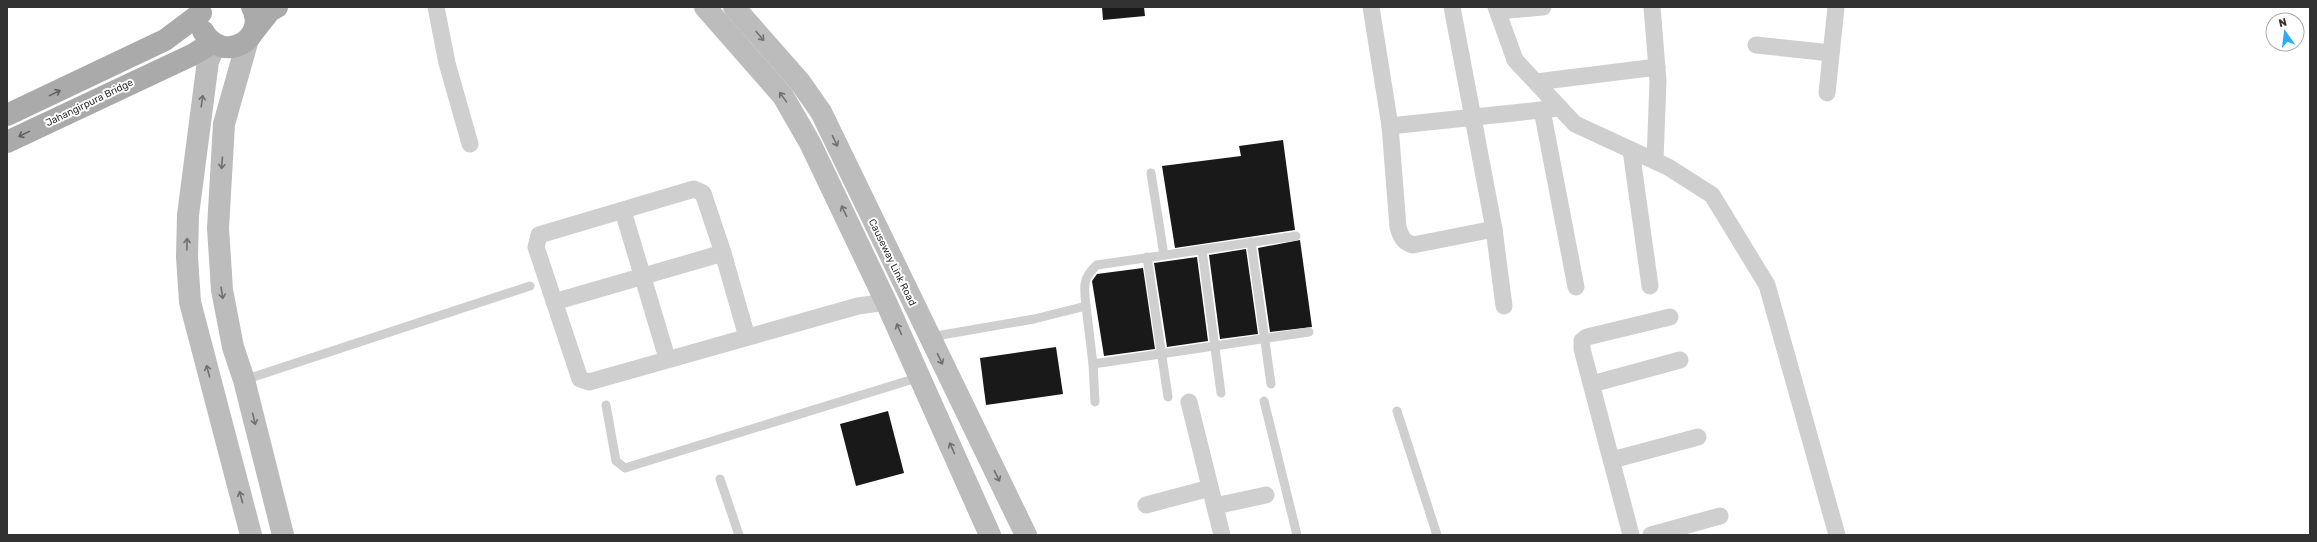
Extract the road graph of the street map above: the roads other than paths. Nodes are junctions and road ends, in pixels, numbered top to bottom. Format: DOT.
graph roads {
  1 [pos="252,7"];
  2 [pos="277,7"];
  3 [pos="436,7"];
  4 [pos="705,7"];
  5 [pos="734,7"];
  6 [pos="1370,7"];
  7 [pos="1452,7"];
  8 [pos="1542,7"];
  9 [pos="1652,7"];
  10 [pos="1836,7"];
  11 [pos="202,9"];
  12 [pos="1497,9"];
  13 [pos="248,39"];
  14 [pos="214,44"];
  15 [pos="1756,45"];
  16 [pos="1831,53"];
  17 [pos="1657,67"];
  18 [pos="1536,82"];
  19 [pos="1827,92"];
  20 [pos="1560,108"];
  21 [pos="1542,110"];
  22 [pos="7,116"];
  23 [pos="1474,117"];
  24 [pos="1390,126"];
  25 [pos="7,142"];
  26 [pos="470,144"];
  27 [pos="1631,150"];
  28 [pos="1655,161"];
  29 [pos="1151,173"];
  30 [pos="623,211"];
  31 [pos="1494,229"];
  32 [pos="1296,236"];
  33 [pos="1251,242"];
  34 [pos="1202,250"];
  35 [pos="723,253"];
  36 [pos="1164,255"];
  37 [pos="1147,257"];
  38 [pos="643,277"];
  39 [pos="530,286"];
  40 [pos="1650,286"];
  41 [pos="1576,287"];
  42 [pos="554,302"];
  43 [pos="886,302"];
  44 [pos="1086,306"];
  45 [pos="1504,306"];
  46 [pos="1670,316"];
  47 [pos="1309,332"];
  48 [pos="748,336"];
  49 [pos="929,338"];
  50 [pos="1264,338"];
  51 [pos="1215,345"];
  52 [pos="1162,353"];
  53 [pos="667,358"];
  54 [pos="1680,360"];
  55 [pos="1094,364"];
  56 [pos="920,377"];
  57 [pos="244,380"];
  58 [pos="1271,384"];
  59 [pos="1592,384"];
  60 [pos="1222,393"];
  61 [pos="1168,397"];
  62 [pos="1264,401"];
  63 [pos="1095,402"];
  64 [pos="1189,402"];
  65 [pos="606,405"];
  66 [pos="1397,411"];
  67 [pos="1698,437"];
  68 [pos="1612,460"];
  69 [pos="720,479"];
  70 [pos="1210,488"];
  71 [pos="1266,495"];
  72 [pos="1146,505"];
  73 [pos="1215,506"];
  74 [pos="1720,516"];
  75 [pos="251,535"];
  76 [pos="283,535"];
  77 [pos="739,535"];
  78 [pos="990,535"];
  79 [pos="1026,535"];
  80 [pos="1222,535"];
  81 [pos="1297,535"];
  82 [pos="1437,535"];
  83 [pos="1631,535"];
  84 [pos="1651,535"];
  85 [pos="1836,535"];
  1 -- 13 [label="main road"];
  2 -- 13 [label="main road"];
  3 -- 26 [label="street"];
  43 -- 4 [label="main road, one-way"];
  5 -- 49 [label="main road, Causeway Link Road, one-way"];
  6 -- 24 [label="street"];
  7 -- 23 [label="street"];
  8 -- 12 [label="street"];
  9 -- 17 [label="street"];
  10 -- 16 [label="street"];
  11 -- 14 [label="main road"];
  22 -- 11 [label="main road, one-way"];
  12 -- 18 [label="street"];
  13 -- 14 [label="main road"];
  13 -- 57 [label="main road, one-way"];
  14 -- 25 [label="main road, Jahangirpura Bridge, one-way"];
  75 -- 14 [label="main road, one-way"];
  15 -- 16 [label="street"];
  16 -- 19 [label="street"];
  17 -- 18 [label="street"];
  17 -- 28 [label="street"];
  18 -- 20 [label="street"];
  20 -- 21 [label="street"];
  20 -- 27 [label="street"];
  21 -- 23 [label="street"];
  21 -- 41 [label="street"];
  23 -- 24 [label="street"];
  23 -- 31 [label="street"];
  24 -- 31 [label="street"];
  27 -- 28 [label="street"];
  27 -- 40 [label="street"];
  28 -- 85 [label="street"];
  29 -- 36 [label="lane"];
  30 -- 35 [label="street"];
  30 -- 38 [label="street"];
  30 -- 42 [label="street"];
  31 -- 45 [label="street"];
  32 -- 33 [label="lane"];
  33 -- 34 [label="lane"];
  33 -- 50 [label="lane"];
  34 -- 36 [label="lane"];
  34 -- 51 [label="lane"];
  35 -- 38 [label="street"];
  35 -- 48 [label="street"];
  36 -- 37 [label="lane"];
  37 -- 44 [label="lane"];
  37 -- 52 [label="lane"];
  38 -- 42 [label="street"];
  38 -- 53 [label="street"];
  39 -- 57 [label="lane"];
  42 -- 53 [label="street"];
  43 -- 48 [label="street"];
  56 -- 43 [label="main road, one-way"];
  44 -- 49 [label="lane"];
  44 -- 55 [label="lane"];
  46 -- 59 [label="street"];
  47 -- 50 [label="lane"];
  48 -- 53 [label="street"];
  49 -- 79 [label="main road, Causeway Link Road, one-way"];
  50 -- 51 [label="lane"];
  50 -- 58 [label="lane"];
  51 -- 52 [label="lane"];
  51 -- 60 [label="lane"];
  52 -- 55 [label="lane"];
  52 -- 61 [label="lane"];
  54 -- 59 [label="street"];
  55 -- 63 [label="lane"];
  56 -- 65 [label="lane"];
  78 -- 56 [label="main road, one-way"];
  57 -- 76 [label="main road, one-way"];
  59 -- 68 [label="street"];
  62 -- 81 [label="lane"];
  64 -- 70 [label="street"];
  66 -- 82 [label="lane"];
  67 -- 68 [label="street"];
  68 -- 83 [label="street"];
  69 -- 77 [label="lane"];
  70 -- 72 [label="street"];
  70 -- 73 [label="street"];
  71 -- 73 [label="street"];
  73 -- 80 [label="street"];
  74 -- 84 [label="street"];
}
